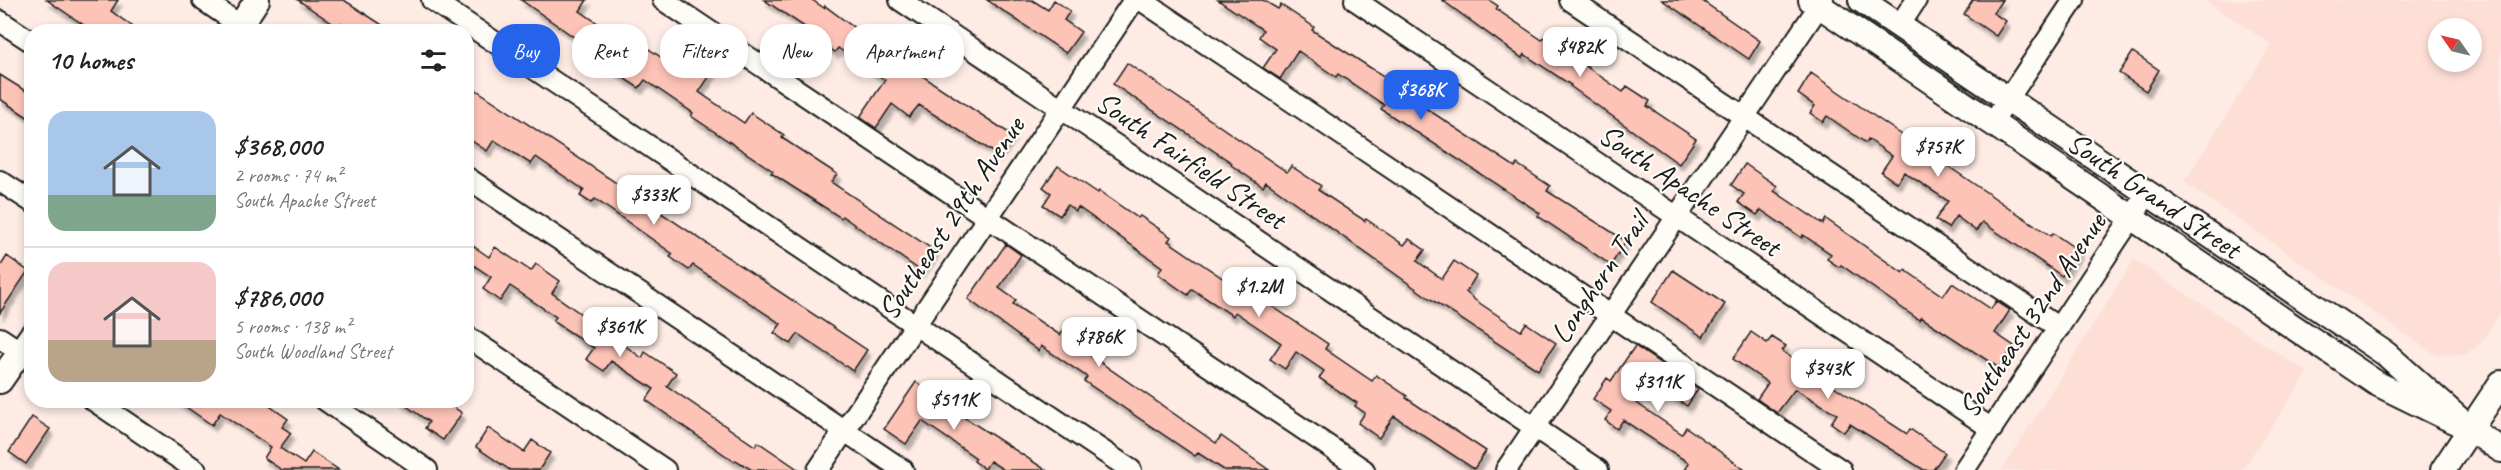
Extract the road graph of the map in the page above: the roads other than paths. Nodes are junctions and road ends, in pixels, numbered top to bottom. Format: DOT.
graph roads {
  1 [pos="203,0"];
  2 [pos="257,0"];
  3 [pos="432,0"];
  4 [pos="663,0"];
  5 [pos="900,0"];
  6 [pos="1134,0"];
  7 [pos="1141,0"];
  8 [pos="1355,0"];
  9 [pos="1570,0"];
  10 [pos="1861,0"];
  11 [pos="1916,0"];
  12 [pos="2074,0"];
  13 [pos="1818,2"];
  14 [pos="0,21"];
  15 [pos="235,24"];
  16 [pos="245,24"];
  17 [pos="468,24"];
  18 [pos="1899,26"];
  19 [pos="474,28"];
  20 [pos="24,37"];
  21 [pos="2007,100"];
  22 [pos="1061,109"];
  23 [pos="1744,117"];
  24 [pos="1992,123"];
  25 [pos="0,181"];
  26 [pos="474,182"];
  27 [pos="2148,193"];
  28 [pos="24,197"];
  29 [pos="1677,217"];
  30 [pos="2132,218"];
  31 [pos="987,219"];
  32 [pos="1610,315"];
  33 [pos="916,325"];
  34 [pos="2060,328"];
  35 [pos="0,338"];
  36 [pos="474,341"];
  37 [pos="24,347"];
  38 [pos="24,353"];
  39 [pos="0,381"];
  40 [pos="2501,383"];
  41 [pos="105,408"];
  42 [pos="337,408"];
  43 [pos="1535,428"];
  44 [pos="1992,429"];
  45 [pos="2470,429"];
  46 [pos="844,431"];
  47 [pos="2501,450"];
  48 [pos="196,470"];
  49 [pos="427,470"];
  50 [pos="665,470"];
  51 [pos="818,470"];
  52 [pos="903,470"];
  53 [pos="1131,470"];
  54 [pos="1364,470"];
  55 [pos="1506,470"];
  56 [pos="1598,470"];
  57 [pos="1841,470"];
  58 [pos="1964,470"];
  59 [pos="2443,470"];
  1 -- 15 [label="street"];
  2 -- 16 [label="main road"];
  3 -- 17 [label="street"];
  4 -- 31 [label="street"];
  5 -- 22 [label="street, South Fairfield Street"];
  6 -- 22 [label="street, Southeast 29th Avenue"];
  7 -- 32 [label="street"];
  8 -- 29 [label="street, South Apache Street"];
  9 -- 23 [label="street"];
  10 -- 18 [label="main road, South Grand Street"];
  11 -- 18 [label="street"];
  12 -- 21 [label="street"];
  13 -- 23 [label="street, Longhorn Trail"];
  13 -- 24 [label="main road, South Grand Street"];
  14 -- 20 [label="street"];
  18 -- 21 [label="main road, South Grand Street"];
  19 -- 33 [label="street"];
  21 -- 24 [label="street"];
  21 -- 27 [label="main road, South Grand Street"];
  22 -- 31 [label="street, Southeast 29th Avenue"];
  22 -- 43 [label="street, South Fairfield Street"];
  23 -- 29 [label="street, Longhorn Trail"];
  23 -- 34 [label="street"];
  24 -- 30 [label="main road, South Grand Street"];
  25 -- 28 [label="street"];
  26 -- 46 [label="street"];
  27 -- 30 [label="street, Southeast 32nd Avenue"];
  27 -- 45 [label="main road, South Grand Street"];
  29 -- 32 [label="street, Longhorn Trail"];
  29 -- 44 [label="street, South Apache Street"];
  30 -- 34 [label="street, Southeast 32nd Avenue"];
  30 -- 45 [label="main road, South Grand Street"];
  31 -- 33 [label="street, Southeast 29th Avenue"];
  31 -- 54 [label="street"];
  32 -- 43 [label="street, Longhorn Trail"];
  32 -- 57 [label="street"];
  33 -- 46 [label="street, Southeast 29th Avenue"];
  33 -- 53 [label="street"];
  34 -- 44 [label="street, Southeast 32nd Avenue"];
  35 -- 37 [label="street"];
  36 -- 50 [label="street"];
  38 -- 39 [label="main road"];
  40 -- 45 [label="main road"];
  41 -- 48 [label="street"];
  42 -- 49 [label="street"];
  43 -- 55 [label="street, Longhorn Trail"];
  43 -- 56 [label="street, South Fairfield Street"];
  44 -- 58 [label="street, Southeast 32nd Avenue"];
  45 -- 47 [label="main road, South Grand Street"];
  45 -- 59 [label="main road"];
  46 -- 51 [label="street, Southeast 29th Avenue"];
  46 -- 52 [label="street"];
}
